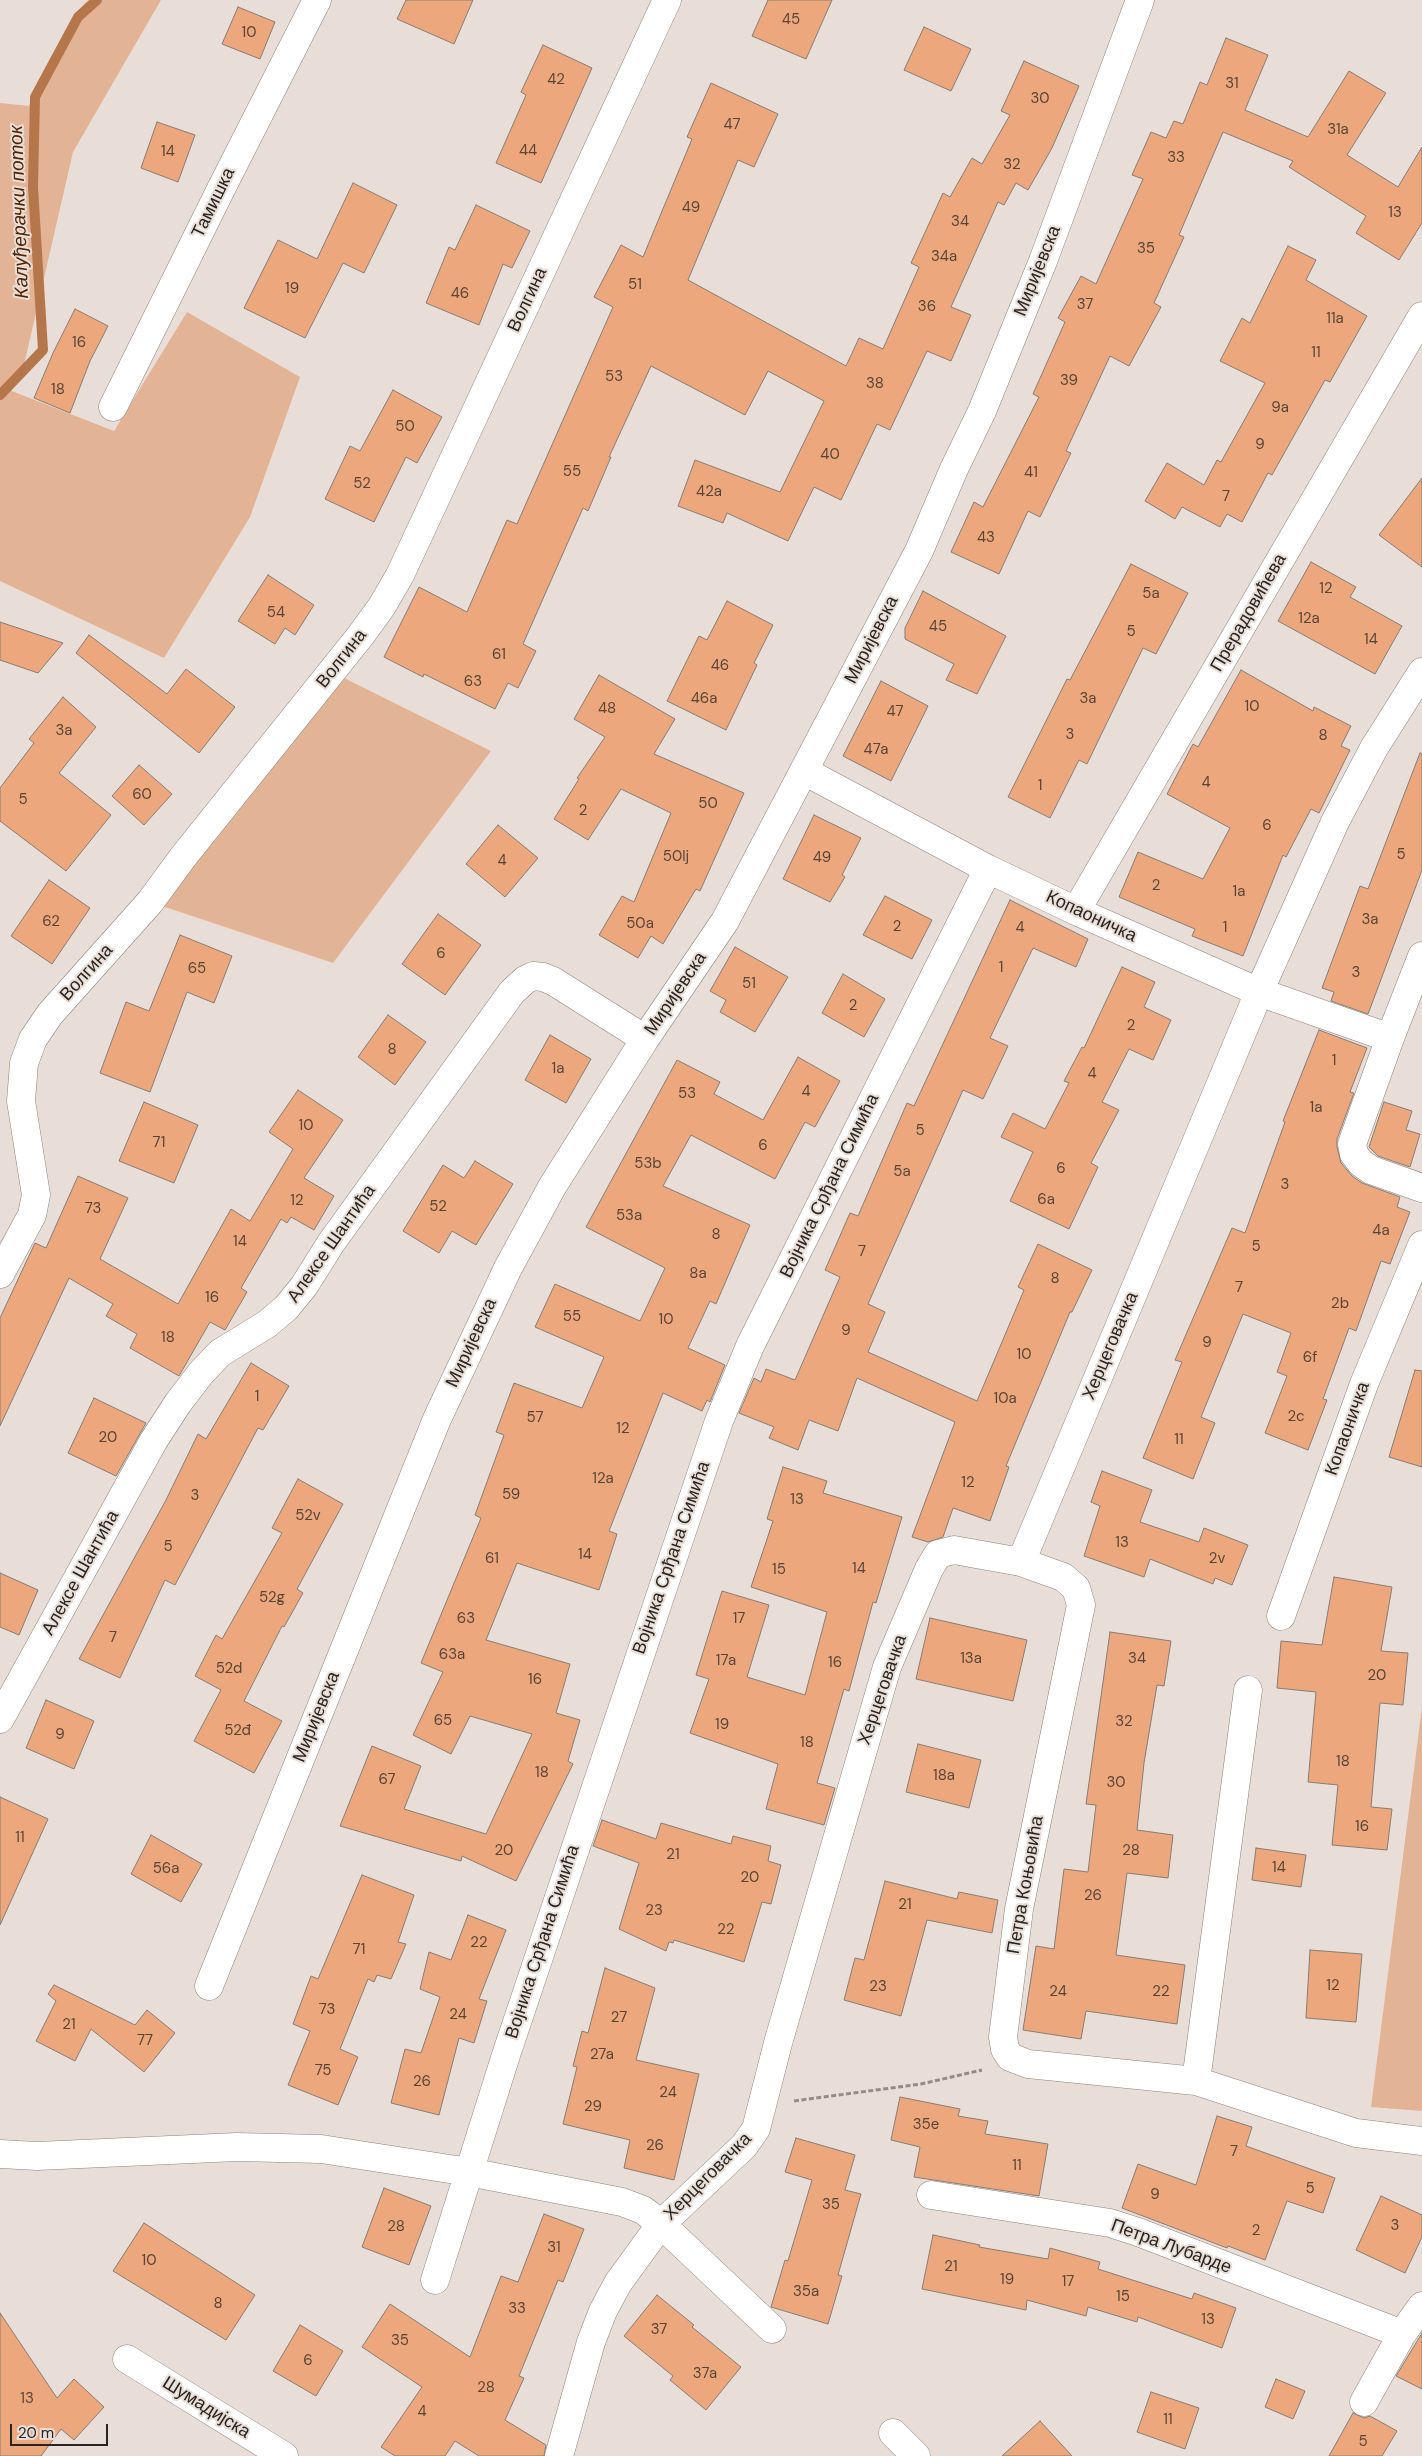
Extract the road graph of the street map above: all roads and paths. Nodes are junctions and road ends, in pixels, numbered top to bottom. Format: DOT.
graph roads {
  1 [pos="317,0"];
  2 [pos="667,0"];
  3 [pos="1140,0"];
  4 [pos="1422,316"];
  5 [pos="113,408"];
  6 [pos="1422,672"];
  7 [pos="804,771"];
  8 [pos="988,869"];
  9 [pos="1076,910"];
  10 [pos="1422,956"];
  11 [pos="1259,992"];
  12 [pos="1390,1038"];
  13 [pos="646,1039"];
  14 [pos="1422,1188"];
  15 [pos="1422,1245"];
  16 [pos="0,1274"];
  17 [pos="1021,1562"];
  18 [pos="1282,1616"];
  19 [pos="1248,1690"];
  20 [pos="0,1719"];
  21 [pos="209,1986"];
  22 [pos="1010,2057"];
  23 [pos="1196,2081"];
  24 [pos="763,2098"];
  25 [pos="1422,2142"];
  26 [pos="0,2154"];
  27 [pos="469,2172"];
  28 [pos="931,2195"];
  29 [pos="661,2224"];
  30 [pos="435,2280"];
  31 [pos="1422,2306"];
  32 [pos="772,2329"];
  33 [pos="1402,2334"];
  34 [pos="127,2359"];
  35 [pos="1364,2402"];
  36 [pos="893,2433"];
  37 [pos="284,2456"];
  38 [pos="559,2456"];
  39 [pos="916,2456"];
  1 -- 5 [label="street, Тамишка"];
  2 -- 16 [label="street, Волгина"];
  3 -- 7 [label="street, Миријевска"];
  4 -- 9 [label="street, Прерадовићева"];
  6 -- 11 [label="street, Херцеговачка"];
  7 -- 8 [label="street, Копаоничка"];
  7 -- 13 [label="street, Миријевска"];
  8 -- 9 [label="street, Копаоничка"];
  8 -- 27 [label="street, Војника Срђана Симића"];
  9 -- 11 [label="street, Копаоничка"];
  10 -- 12 [label="street"];
  11 -- 12 [label="street, Копаоничка"];
  11 -- 17 [label="street, Херцеговачка"];
  12 -- 14 [label="street"];
  13 -- 20 [label="street, Алексе Шантића"];
  13 -- 21 [label="street, Миријевска"];
  15 -- 18 [label="street, Копаоничка"];
  17 -- 22 [label="street, Петра Коњовића"];
  17 -- 24 [label="street, Херцеговачка"];
  19 -- 23 [label="street"];
  22 -- 23 [label="street"];
  22 -- 24 [label="path"];
  23 -- 25 [label="street"];
  24 -- 29 [label="street, Херцеговачка"];
  26 -- 27 [label="street"];
  27 -- 29 [label="street"];
  27 -- 30 [label="street, Војника Срђана Симића"];
  28 -- 33 [label="street, Петра Лубарде"];
  29 -- 32 [label="street"];
  29 -- 38 [label="street, Херцеговачка"];
  31 -- 33 [label="street"];
  33 -- 35 [label="street"];
  34 -- 37 [label="street, Шумадијска"];
  36 -- 39 [label="street"];
}
